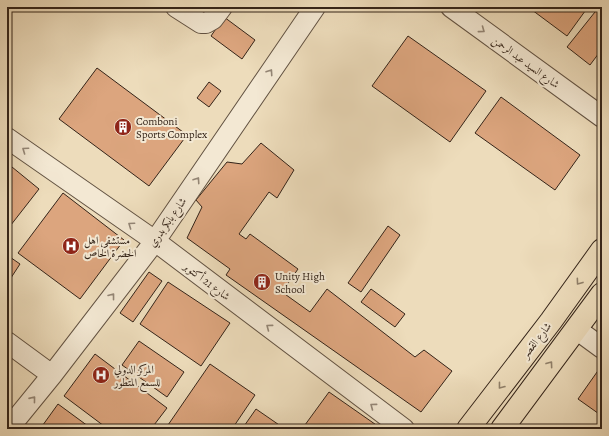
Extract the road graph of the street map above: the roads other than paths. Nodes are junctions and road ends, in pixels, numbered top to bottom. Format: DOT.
graph roads {
  1 [pos="176,7"];
  2 [pos="222,7"];
  3 [pos="315,7"];
  4 [pos="451,7"];
  5 [pos="602,117"];
  6 [pos="7,138"];
  7 [pos="155,241"];
  8 [pos="602,250"];
  9 [pos="602,294"];
  10 [pos="576,329"];
  11 [pos="7,342"];
  12 [pos="602,348"];
  13 [pos="52,375"];
  14 [pos="8,429"];
  15 [pos="404,429"];
  16 [pos="468,429"];
  17 [pos="502,429"];
  1 -- 2 [label="street"];
  7 -- 3 [label="street, شارع بابكر بدري, one-way"];
  4 -- 5 [label="street, شارع السيد عبد الرحمن, one-way"];
  7 -- 6 [label="street, شارع 21 أكتوبر, one-way"];
  13 -- 7 [label="street, شارع بابكر بدري, one-way"];
  15 -- 7 [label="street, شارع 21 أكتوبر, one-way"];
  8 -- 16 [label="main road, شارع القصر, one-way"];
  9 -- 10 [label="main road"];
  10 -- 12 [label="street"];
  17 -- 10 [label="main road, one-way"];
  11 -- 13 [label="street"];
  14 -- 13 [label="street, شارع بابكر بدري, one-way"];
}
